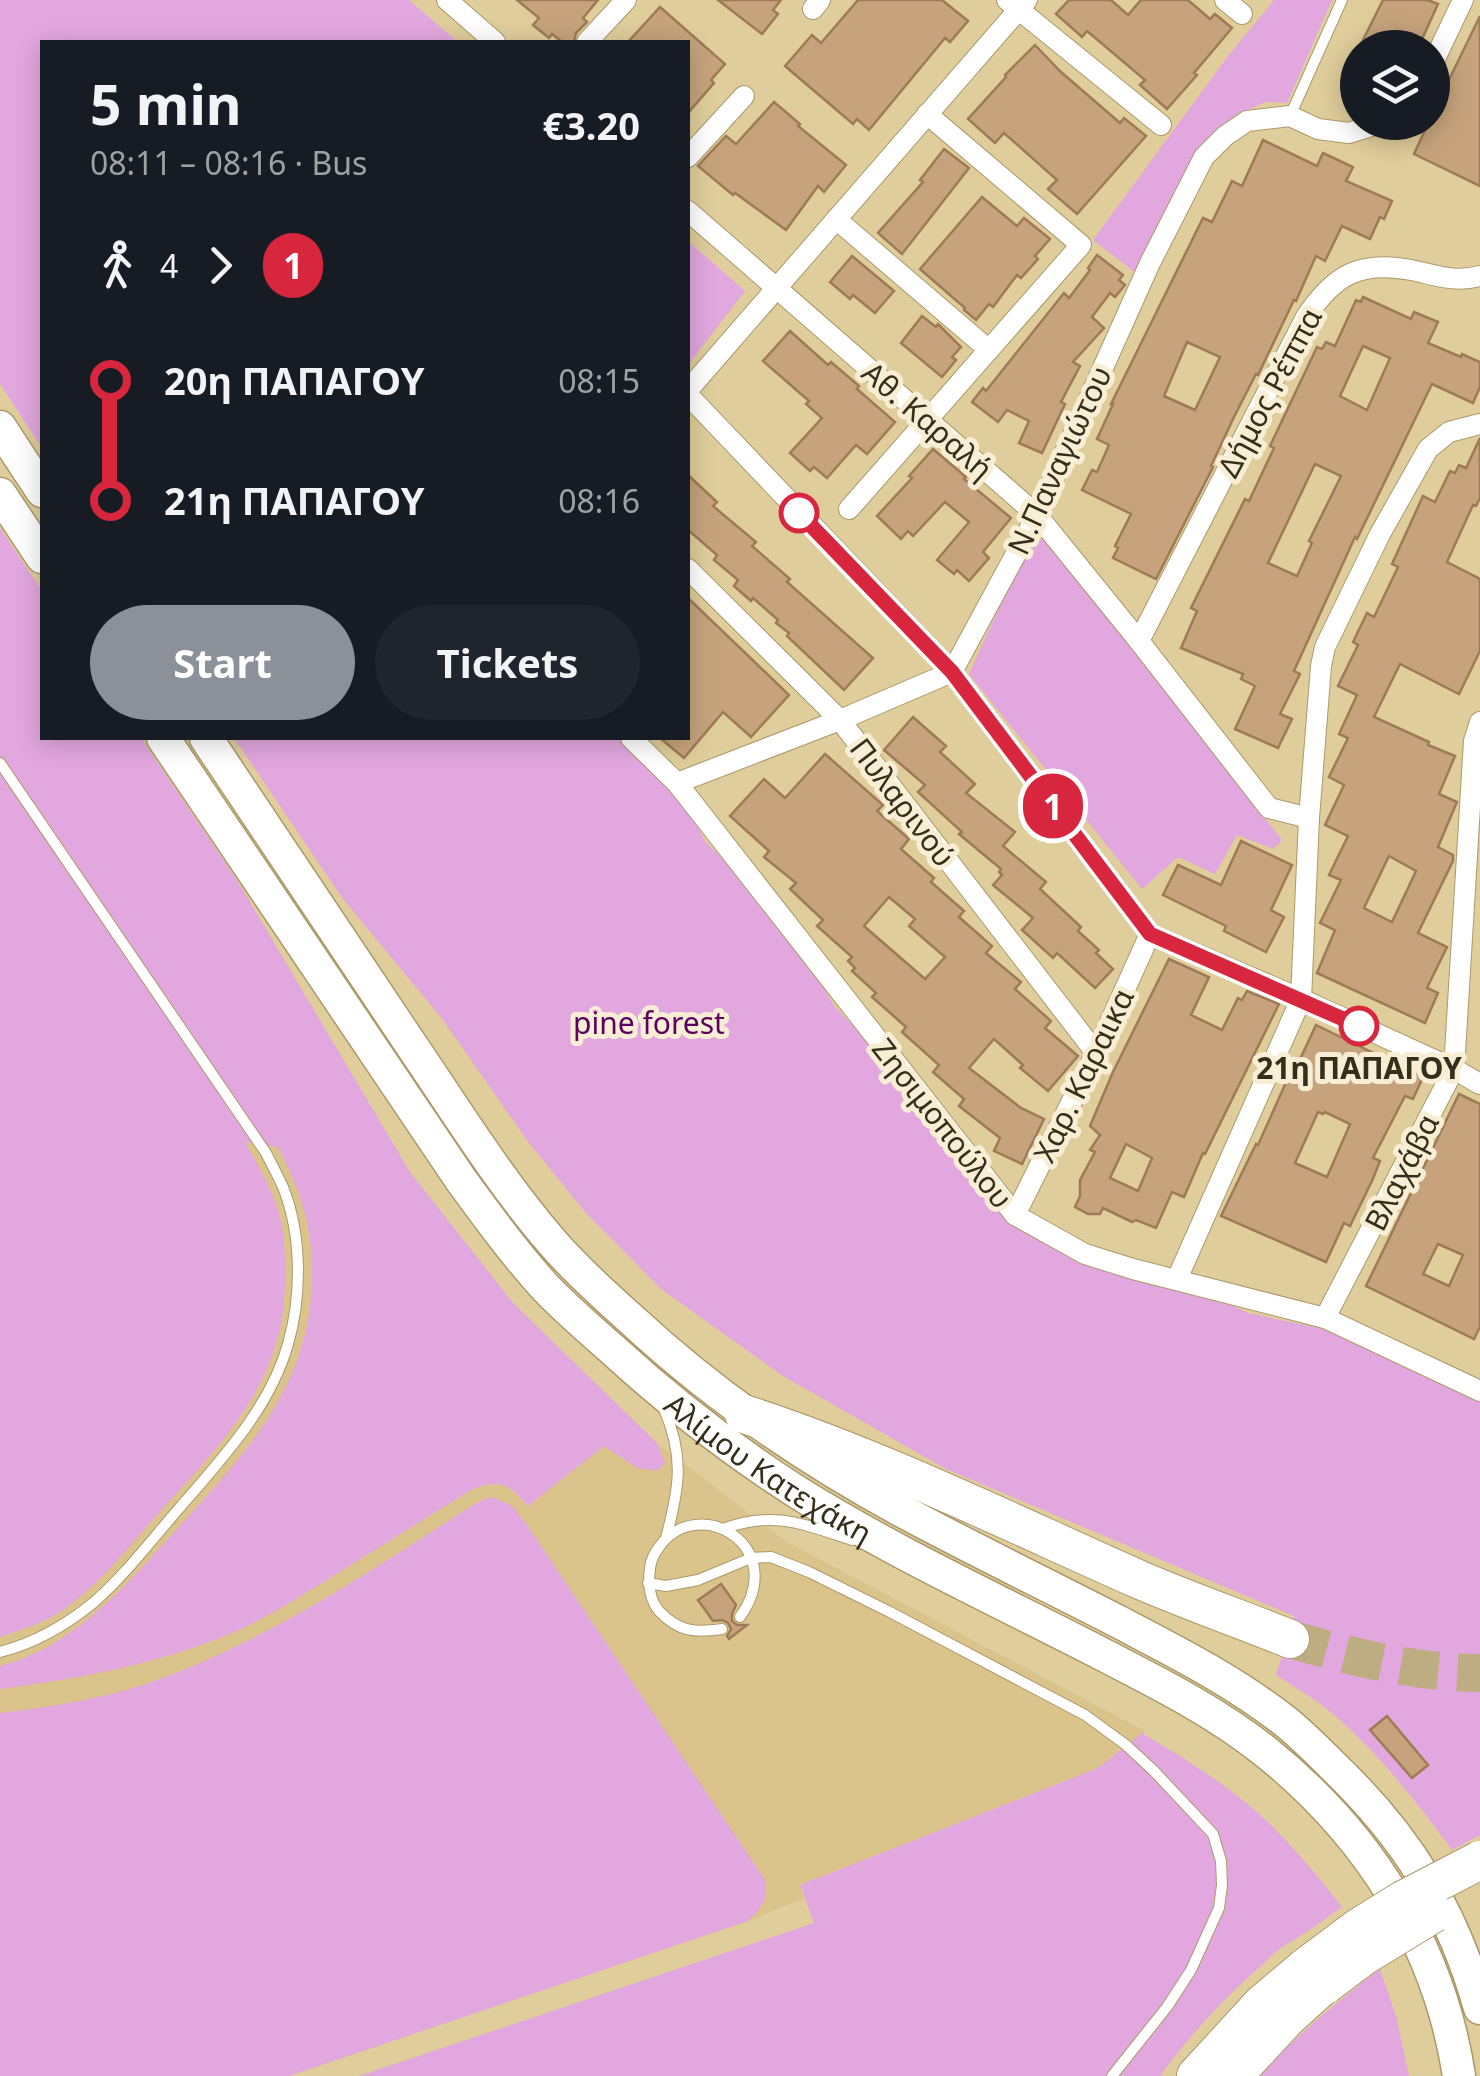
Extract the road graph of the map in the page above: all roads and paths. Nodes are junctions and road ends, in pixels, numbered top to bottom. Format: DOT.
graph roads {
  1 [pos="446,0"];
  2 [pos="626,0"];
  3 [pos="1225,0"];
  4 [pos="1342,0"];
  5 [pos="1464,0"];
  6 [pos="1018,3"];
  7 [pos="1242,14"];
  8 [pos="1449,30"];
  9 [pos="493,40"];
  10 [pos="589,40"];
  11 [pos="744,96"];
  12 [pos="926,114"];
  13 [pos="1290,116"];
  14 [pos="1162,125"];
  15 [pos="1340,132"];
  16 [pos="690,155"];
  17 [pos="690,213"];
  18 [pos="836,219"];
  19 [pos="1480,276"];
  20 [pos="775,288"];
  21 [pos="989,350"];
  22 [pos="690,390"];
  23 [pos="690,394"];
  24 [pos="928,420"];
  25 [pos="1480,424"];
  26 [pos="0,427"];
  27 [pos="40,488"];
  28 [pos="0,494"];
  29 [pos="850,509"];
  30 [pos="1037,516"];
  31 [pos="40,555"];
  32 [pos="690,571"];
  33 [pos="1140,640"];
  34 [pos="952,672"];
  35 [pos="840,720"];
  36 [pos="1480,722"];
  37 [pos="163,740"];
  38 [pos="207,740"];
  39 [pos="633,740"];
  40 [pos="0,764"];
  41 [pos="677,783"];
  42 [pos="1309,818"];
  43 [pos="1150,934"];
  44 [pos="1301,999"];
  45 [pos="1096,1054"];
  46 [pos="1454,1070"];
  47 [pos="1480,1084"];
  48 [pos="1015,1215"];
  49 [pos="1176,1279"];
  50 [pos="1325,1318"];
  51 [pos="641,1376"];
  52 [pos="1480,1391"];
  53 [pos="744,1414"];
  54 [pos="723,1529"];
  55 [pos="666,1538"];
  56 [pos="751,1558"];
  57 [pos="931,1566"];
  58 [pos="648,1583"];
  59 [pos="740,1617"];
  60 [pos="722,1629"];
  61 [pos="1290,1639"];
  62 [pos="0,1652"];
  63 [pos="1480,1860"];
  64 [pos="1480,1888"];
  65 [pos="1313,1978"];
  66 [pos="1480,2008"];
  67 [pos="1112,2076"];
  68 [pos="1196,2076"];
  69 [pos="1233,2076"];
  70 [pos="1459,2076"];
  1 -- 9 [label="street"];
  2 -- 10 [label="street"];
  3 -- 7 [label="street"];
  4 -- 13 [label="lane"];
  5 -- 8 [label="street"];
  6 -- 12 [label="street"];
  6 -- 14 [label="street"];
  11 -- 16 [label="street"];
  12 -- 18 [label="street"];
  12 -- 21 [label="street"];
  13 -- 15 [label="street, Ν.Παναγιώτου"];
  13 -- 30 [label="street, Ν.Παναγιώτου"];
  17 -- 20 [label="street, Αθ. Καραλή"];
  18 -- 20 [label="street"];
  18 -- 21 [label="street"];
  19 -- 33 [label="street, Δήμος Ρέππα"];
  20 -- 22 [label="street"];
  20 -- 24 [label="street, Αθ. Καραλή"];
  21 -- 24 [label="street"];
  23 -- 34 [label="street"];
  24 -- 29 [label="street"];
  24 -- 30 [label="street, Αθ. Καραλή"];
  25 -- 42 [label="street"];
  26 -- 27 [label="main road"];
  28 -- 31 [label="main road"];
  30 -- 33 [label="street, Αθ. Καραλή"];
  30 -- 34 [label="street, Ν.Παναγιώτου"];
  32 -- 35 [label="street, Πυλαρινού"];
  33 -- 42 [label="street, Αθ. Καραλή"];
  34 -- 35 [label="street"];
  34 -- 43 [label="street"];
  35 -- 41 [label="street"];
  35 -- 45 [label="street, Πυλαρινού"];
  36 -- 46 [label="street, Βλαχάβα"];
  37 -- 51 [label="main road, Αλίμου Κατεχάκη"];
  38 -- 53 [label="main road, Αλίμου Κατεχάκη"];
  39 -- 41 [label="street, Ζησιμοπούλου"];
  40 -- 62 [label="lane"];
  41 -- 48 [label="street, Ζησιμοπούλου"];
  42 -- 44 [label="street"];
  43 -- 44 [label="street"];
  43 -- 45 [label="street, Χαρ. Καραικα"];
  44 -- 46 [label="street"];
  44 -- 49 [label="street"];
  45 -- 48 [label="street, Χαρ. Καραικα"];
  46 -- 47 [label="street"];
  46 -- 50 [label="street, Βλαχάβα"];
  48 -- 49 [label="street, Ζησιμοπούλου"];
  49 -- 50 [label="street, Ζησιμοπούλου"];
  50 -- 52 [label="street, Ζησιμοπούλου"];
  51 -- 55 [label="lane"];
  51 -- 57 [label="main road, Αλίμου Κατεχάκη"];
  53 -- 61 [label="highway"];
  53 -- 66 [label="main road, Αλίμου Κατεχάκη"];
  54 -- 55 [label="lane"];
  54 -- 56 [label="lane"];
  54 -- 57 [label="lane"];
  55 -- 58 [label="lane"];
  56 -- 58 [label="lane"];
  56 -- 59 [label="lane"];
  56 -- 67 [label="lane"];
  57 -- 70 [label="main road, Αλίμου Κατεχάκη"];
  58 -- 60 [label="lane"];
  63 -- 65 [label="highway, bridge"];
  64 -- 65 [label="highway, bridge"];
  65 -- 68 [label="highway"];
  65 -- 69 [label="highway"];
}
